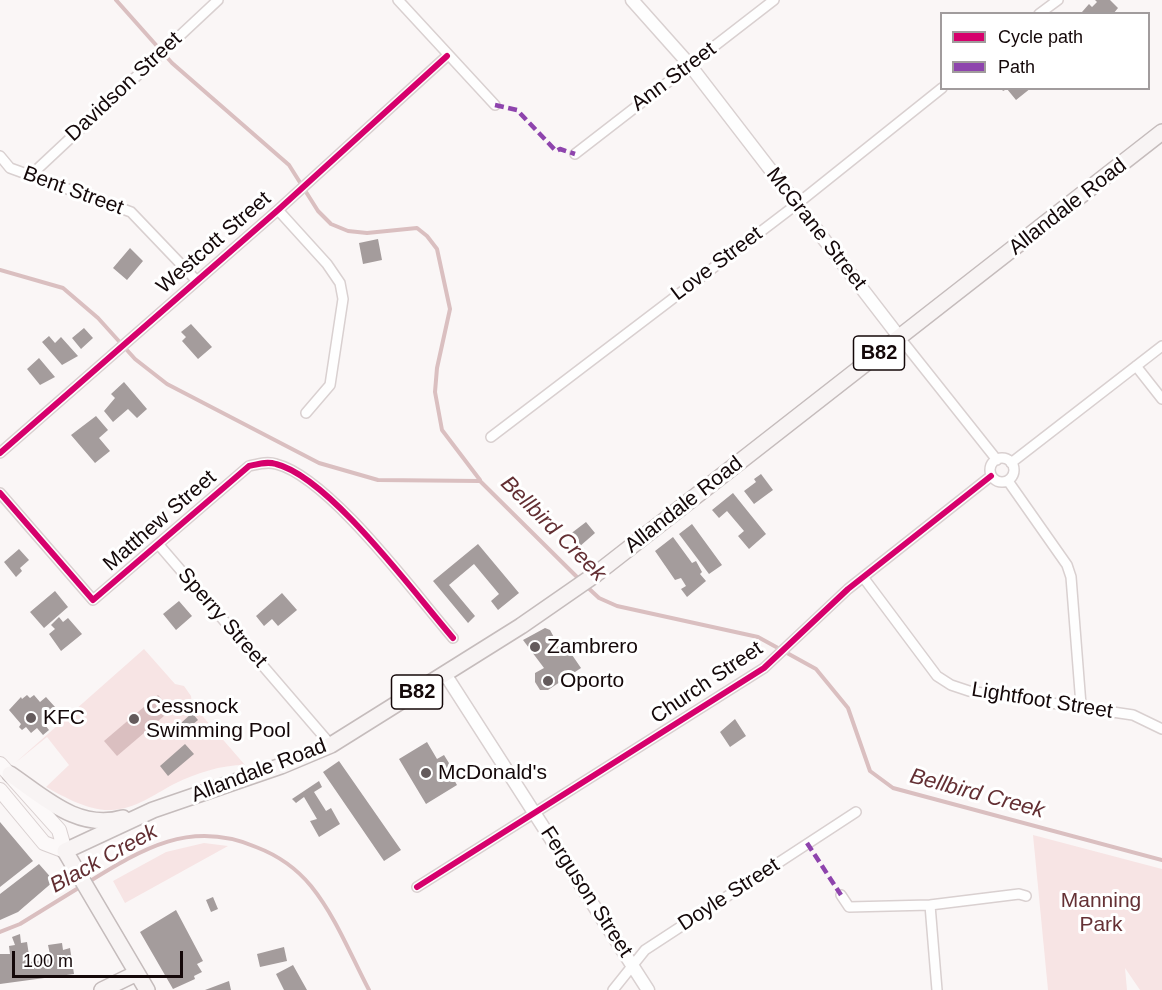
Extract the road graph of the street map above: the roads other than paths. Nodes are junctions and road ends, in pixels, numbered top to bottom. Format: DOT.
graph roads {
  1 [pos="218,0"];
  2 [pos="398,0"];
  3 [pos="633,0"];
  4 [pos="774,0"];
  5 [pos="1058,0"];
  6 [pos="1043,12"];
  7 [pos="447,56"];
  8 [pos="689,64"];
  9 [pos="940,90"];
  10 [pos="495,105"];
  11 [pos="1162,132"];
  12 [pos="575,154"];
  13 [pos="0,156"];
  14 [pos="31,175"];
  15 [pos="797,204"];
  16 [pos="278,210"];
  17 [pos="196,280"];
  18 [pos="900,338"];
  19 [pos="1162,346"];
  20 [pos="1136,366"];
  21 [pos="1162,399"];
  22 [pos="306,413"];
  23 [pos="491,437"];
  24 [pos="0,453"];
  25 [pos="996,460"];
  26 [pos="1011,463"];
  27 [pos="991,476"];
  28 [pos="1008,481"];
  29 [pos="0,493"];
  30 [pos="159,545"];
  31 [pos="863,577"];
  32 [pos="453,638"];
  33 [pos="446,674"];
  34 [pos="1081,705"];
  35 [pos="1162,729"];
  36 [pos="331,746"];
  37 [pos="5,769"];
  38 [pos="0,790"];
  39 [pos="153,810"];
  40 [pos="856,812"];
  41 [pos="536,814"];
  42 [pos="65,851"];
  43 [pos="417,887"];
  44 [pos="841,895"];
  45 [pos="1026,896"];
  46 [pos="930,905"];
  47 [pos="632,964"];
  48 [pos="137,973"];
  49 [pos="102,990"];
  50 [pos="147,990"];
  51 [pos="613,990"];
  52 [pos="648,990"];
  53 [pos="937,990"];
  1 -- 14 [label="street, Davidson Street"];
  2 -- 7 [label="street"];
  3 -- 8 [label="street, McGrane Street"];
  4 -- 8 [label="street, Ann Street"];
  5 -- 6 [label="street"];
  7 -- 10 [label="street"];
  7 -- 16 [label="street, Westcott Street"];
  8 -- 12 [label="street, Ann Street"];
  8 -- 15 [label="street, McGrane Street"];
  9 -- 15 [label="street, Love Street"];
  11 -- 18 [label="main road, Allandale Road / B82"];
  13 -- 14 [label="street, Bent Street"];
  14 -- 17 [label="street, Bent Street"];
  15 -- 18 [label="street, McGrane Street"];
  15 -- 23 [label="street, Love Street"];
  16 -- 17 [label="street, Westcott Street"];
  16 -- 22 [label="street"];
  17 -- 24 [label="street, Westcott Street"];
  18 -- 25 [label="street, McGrane Street"];
  18 -- 33 [label="main road, Allandale Road / B82"];
  19 -- 20 [label="street"];
  20 -- 21 [label="street"];
  20 -- 26 [label="street"];
  25 -- 26 [label="street"];
  25 -- 27 [label="street"];
  26 -- 28 [label="street"];
  27 -- 28 [label="street"];
  27 -- 31 [label="street, Church Street"];
  28 -- 34 [label="street"];
  29 -- 30 [label="street, Matthew Street"];
  30 -- 32 [label="street, Matthew Street"];
  30 -- 36 [label="street, Sperry Street"];
  31 -- 34 [label="street, Lightfoot Street"];
  31 -- 41 [label="street, Church Street"];
  33 -- 36 [label="main road, Allandale Road / B82"];
  33 -- 41 [label="street, Ferguson Street"];
  34 -- 35 [label="street, Lightfoot Street"];
  36 -- 39 [label="main road, Allandale Road / B82"];
  37 -- 39 [label="main road"];
  37 -- 42 [label="main road"];
  38 -- 42 [label="main road"];
  39 -- 42 [label="main road, Allandale Road / B82"];
  40 -- 47 [label="street, Doyle Street"];
  41 -- 43 [label="street, Church Street"];
  41 -- 47 [label="street, Ferguson Street"];
  42 -- 48 [label="main road"];
  44 -- 46 [label="street"];
  45 -- 46 [label="street"];
  46 -- 53 [label="street"];
  47 -- 51 [label="street, Doyle Street"];
  47 -- 52 [label="street, Ferguson Street"];
  48 -- 49 [label="main road"];
  48 -- 50 [label="main road"];
}
